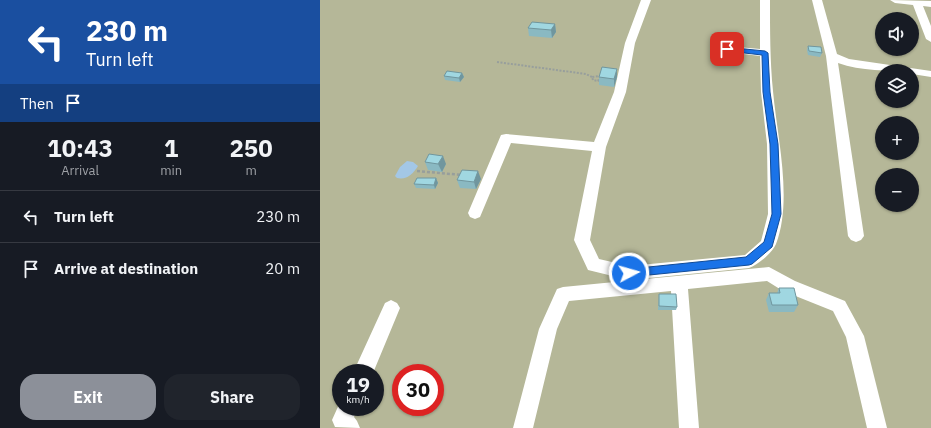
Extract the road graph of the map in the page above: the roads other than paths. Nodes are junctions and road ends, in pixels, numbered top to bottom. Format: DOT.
graph roads {
  1 [pos="646,0"];
  2 [pos="765,0"];
  3 [pos="817,0"];
  4 [pos="895,0"];
  5 [pos="916,1"];
  6 [pos="931,4"];
  7 [pos="931,39"];
  8 [pos="727,49"];
  9 [pos="765,53"];
  10 [pos="832,56"];
  11 [pos="875,66"];
  12 [pos="919,72"];
  13 [pos="931,74"];
  14 [pos="599,148"];
  15 [pos="475,214"];
  16 [pos="856,236"];
  17 [pos="679,282"];
  18 [pos="391,308"];
  19 [pos="367,364"];
  20 [pos="344,416"];
  21 [pos="350,428"];
  22 [pos="523,428"];
  23 [pos="689,428"];
  24 [pos="877,428"];
  1 -- 14 [label="street"];
  2 -- 9 [label="street"];
  3 -- 10 [label="street"];
  4 -- 5 [label="street"];
  5 -- 6 [label="street"];
  5 -- 7 [label="street"];
  8 -- 9 [label="street"];
  9 -- 14 [label="street"];
  10 -- 11 [label="street"];
  10 -- 16 [label="street"];
  12 -- 13 [label="street"];
  14 -- 15 [label="street"];
  17 -- 22 [label="street"];
  17 -- 23 [label="street"];
  17 -- 24 [label="street"];
  18 -- 19 [label="street"];
  20 -- 21 [label="street"];
}
